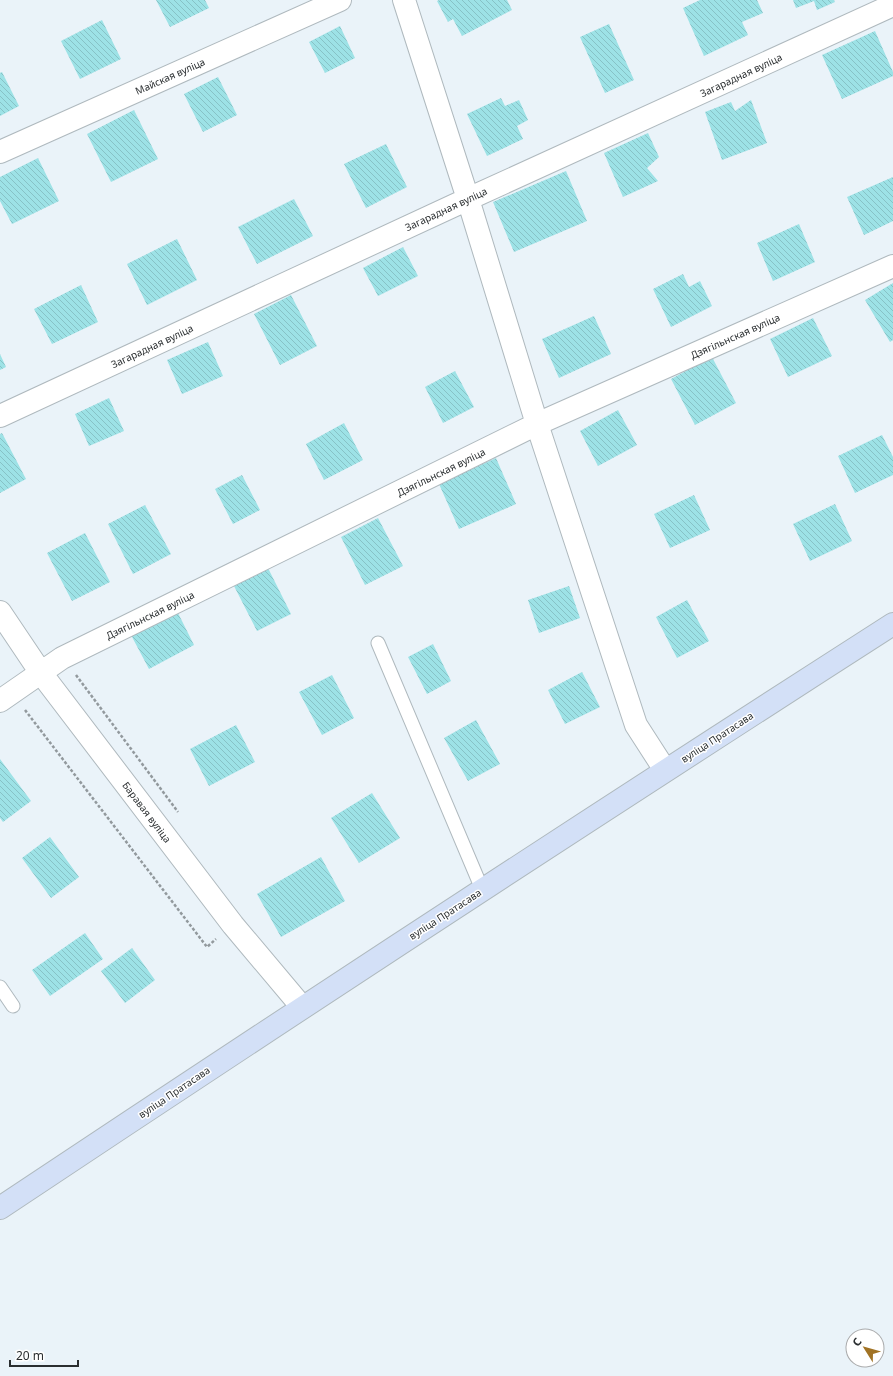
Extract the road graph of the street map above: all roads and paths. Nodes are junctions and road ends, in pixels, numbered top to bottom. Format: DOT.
graph roads {
  1 [pos="340,0"];
  2 [pos="404,0"];
  3 [pos="893,5"];
  4 [pos="0,152"];
  5 [pos="468,199"];
  6 [pos="893,266"];
  7 [pos="0,416"];
  8 [pos="537,424"];
  9 [pos="0,612"];
  10 [pos="893,624"];
  11 [pos="378,643"];
  12 [pos="41,672"];
  13 [pos="0,701"];
  14 [pos="665,770"];
  15 [pos="482,889"];
  16 [pos="0,987"];
  17 [pos="12,1006"];
  18 [pos="302,1007"];
  19 [pos="0,1208"];
  1 -- 4 [label="street, Майская вуліца"];
  2 -- 5 [label="street"];
  3 -- 5 [label="street, Загарадная вуліца"];
  5 -- 7 [label="street, Загарадная вуліца"];
  5 -- 8 [label="street"];
  6 -- 8 [label="street, Дзягільнская вуліца"];
  8 -- 12 [label="street, Дзягільнская вуліца"];
  8 -- 14 [label="street"];
  9 -- 12 [label="street, Баравая вуліца"];
  10 -- 14 [label="main road, вуліца Пратасава"];
  11 -- 15 [label="lane"];
  12 -- 13 [label="street, Дзягільнская вуліца"];
  12 -- 18 [label="street, Баравая вуліца"];
  14 -- 15 [label="main road, вуліца Пратасава"];
  15 -- 18 [label="main road, вуліца Пратасава"];
  16 -- 17 [label="lane"];
  18 -- 19 [label="main road, вуліца Пратасава"];
}
